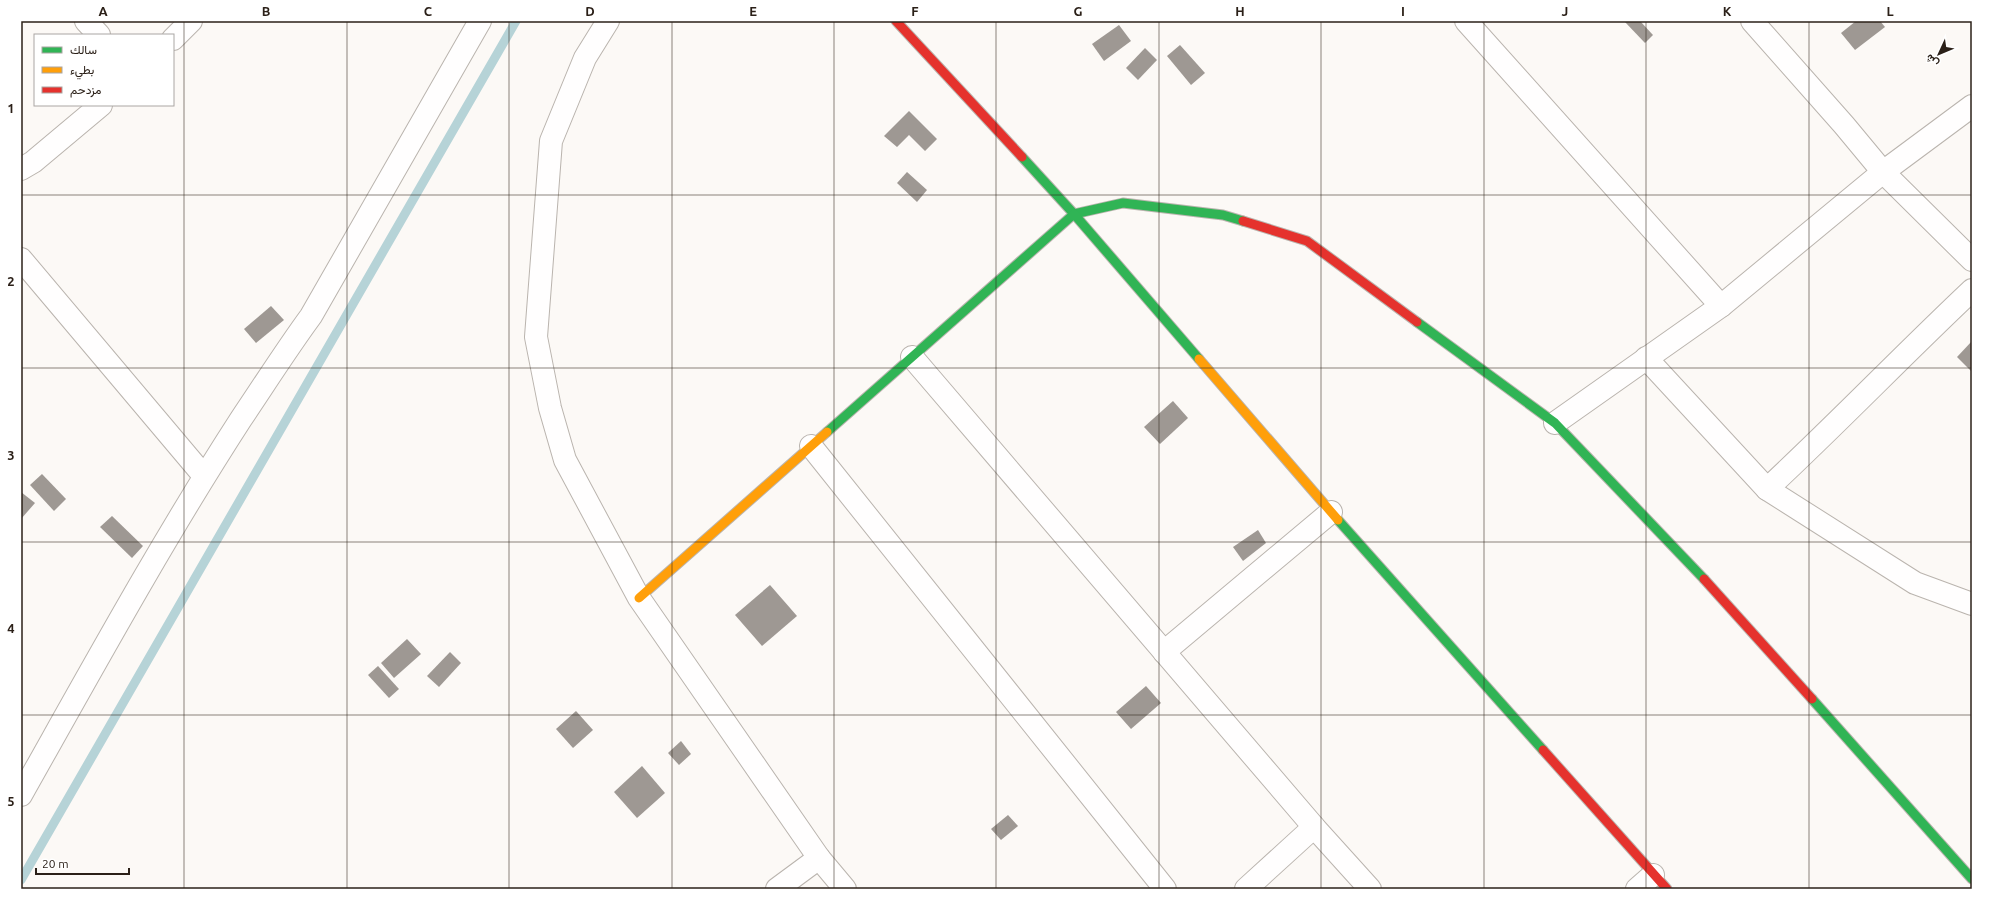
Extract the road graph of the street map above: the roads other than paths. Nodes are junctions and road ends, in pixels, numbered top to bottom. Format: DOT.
graph roads {
  1 [pos="86,21"];
  2 [pos="191,21"];
  3 [pos="480,21"];
  4 [pos="608,21"];
  5 [pos="896,21"];
  6 [pos="1466,21"];
  7 [pos="1752,21"];
  8 [pos="97,34"];
  9 [pos="174,38"];
  10 [pos="100,106"];
  11 [pos="1972,106"];
  12 [pos="21,169"];
  13 [pos="1883,172"];
  14 [pos="1074,214"];
  15 [pos="21,259"];
  16 [pos="1972,260"];
  17 [pos="1972,290"];
  18 [pos="1721,306"];
  19 [pos="912,357"];
  20 [pos="1646,358"];
  21 [pos="1555,423"];
  22 [pos="811,446"];
  23 [pos="204,476"];
  24 [pos="1767,489"];
  25 [pos="1330,512"];
  26 [pos="639,598"];
  27 [pos="1972,604"];
  28 [pos="1164,652"];
  29 [pos="21,795"];
  30 [pos="1314,827"];
  31 [pos="819,858"];
  32 [pos="1972,879"];
  33 [pos="1652,884"];
  34 [pos="777,889"];
  35 [pos="845,889"];
  36 [pos="1165,889"];
  37 [pos="1246,889"];
  38 [pos="1370,889"];
  1 -- 8 [label="street"];
  2 -- 9 [label="street"];
  3 -- 23 [label="street"];
  4 -- 26 [label="street"];
  5 -- 14 [label="street"];
  6 -- 18 [label="street"];
  7 -- 13 [label="street"];
  10 -- 12 [label="street"];
  11 -- 13 [label="street"];
  13 -- 16 [label="street"];
  13 -- 18 [label="street"];
  14 -- 19 [label="street"];
  14 -- 21 [label="street"];
  14 -- 25 [label="street"];
  15 -- 23 [label="street"];
  17 -- 24 [label="street"];
  18 -- 20 [label="street"];
  19 -- 22 [label="street"];
  19 -- 28 [label="street"];
  20 -- 21 [label="street"];
  20 -- 24 [label="street"];
  21 -- 32 [label="street"];
  22 -- 26 [label="street"];
  22 -- 36 [label="street"];
  23 -- 29 [label="street"];
  24 -- 27 [label="street"];
  25 -- 28 [label="street"];
  25 -- 33 [label="street"];
  26 -- 31 [label="street"];
  28 -- 30 [label="street"];
  30 -- 37 [label="street"];
  30 -- 38 [label="street"];
  31 -- 34 [label="street"];
  31 -- 35 [label="street"];
}
